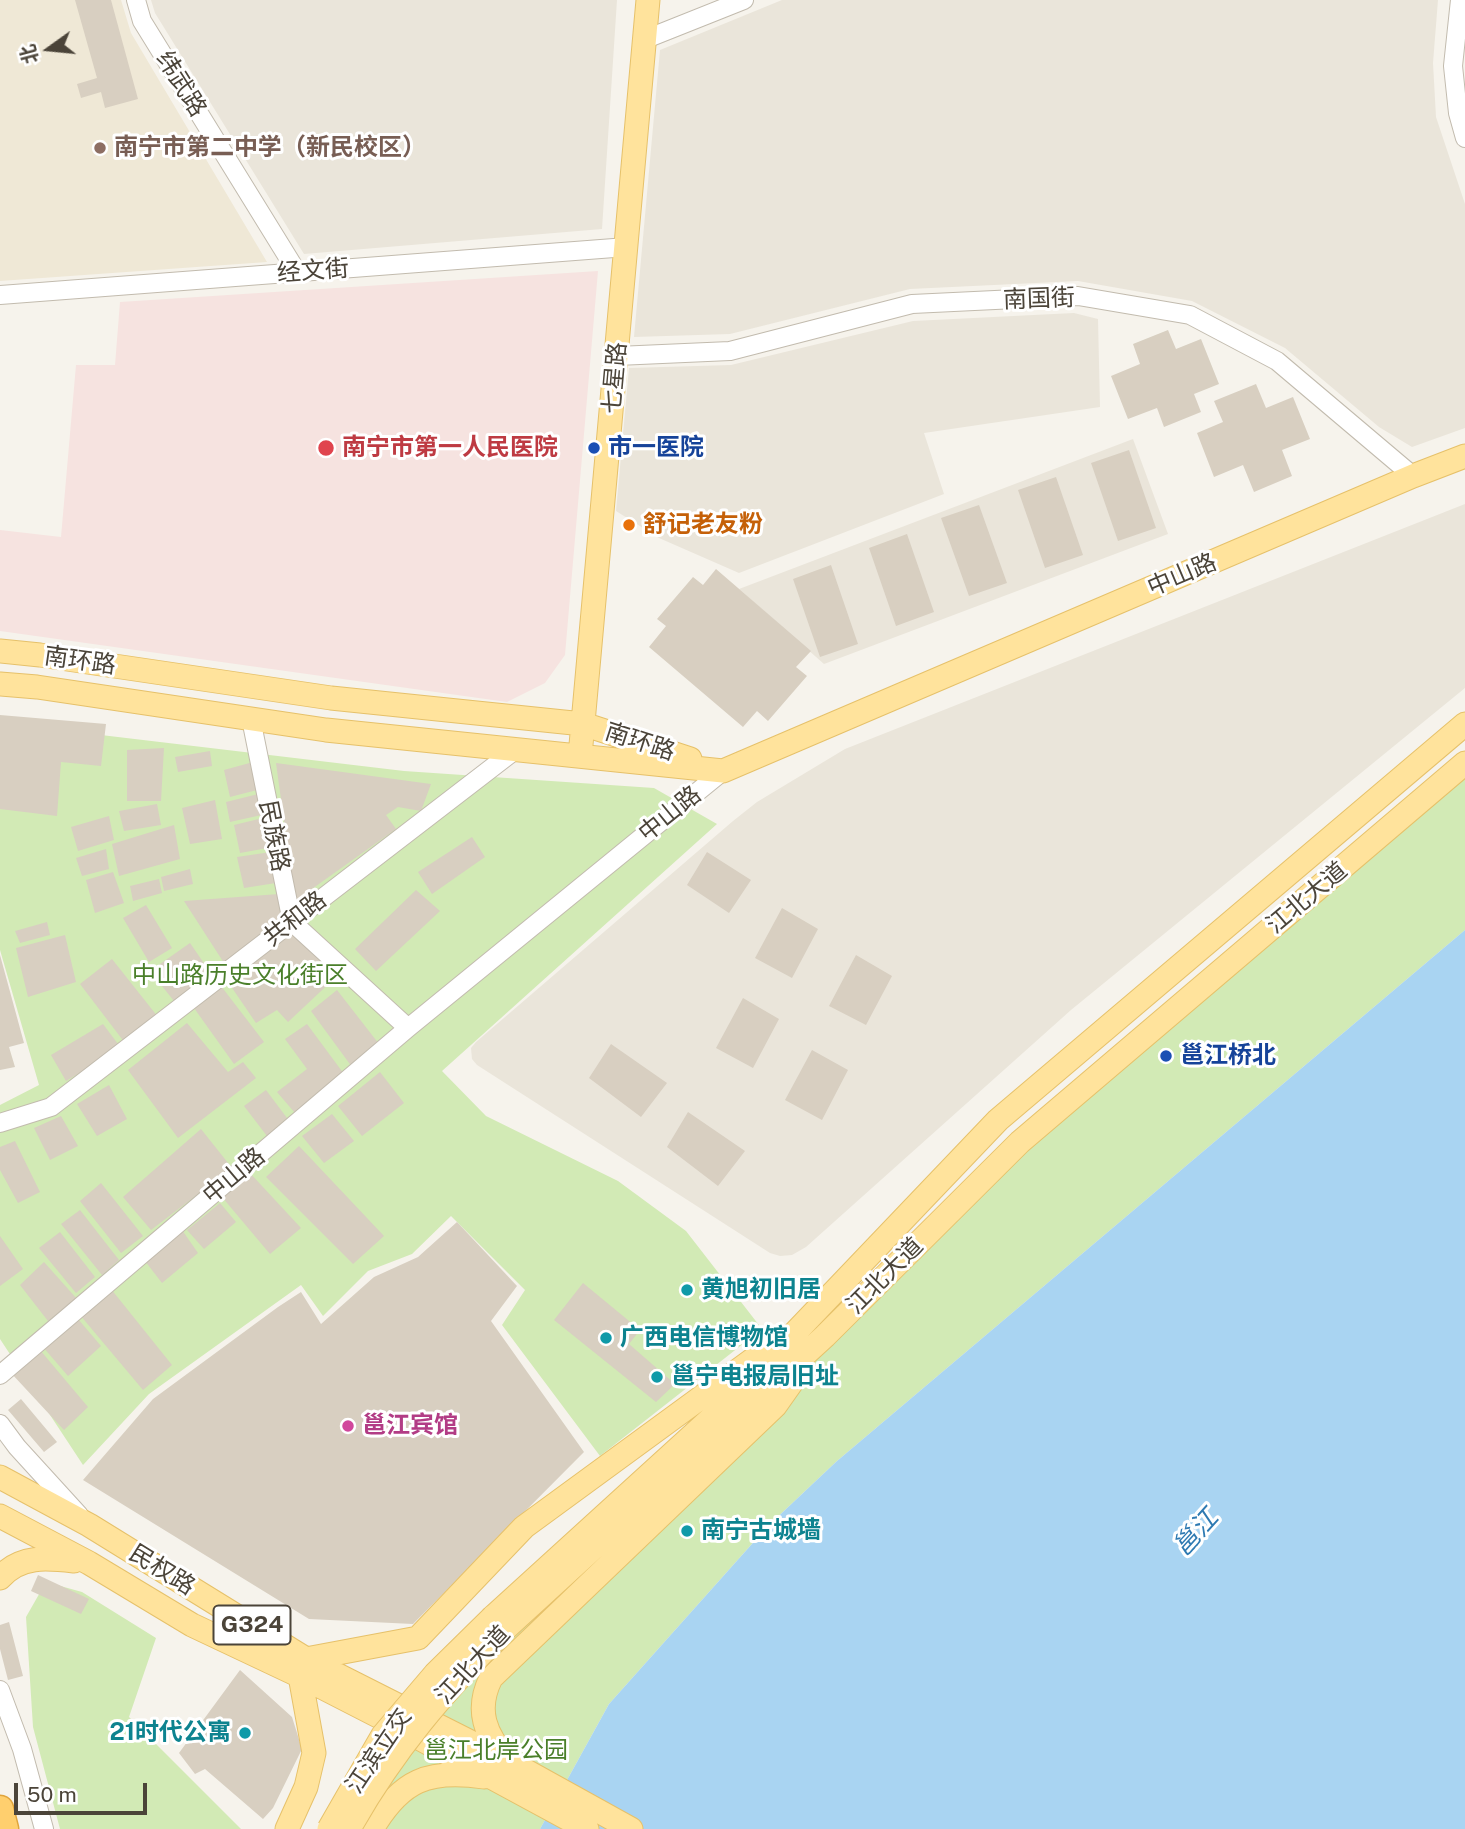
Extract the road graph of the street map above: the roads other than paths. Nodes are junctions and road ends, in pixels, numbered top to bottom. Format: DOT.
graph roads {
  1 [pos="136,0"];
  2 [pos="649,0"];
  3 [pos="744,0"];
  4 [pos="1460,0"];
  5 [pos="646,39"];
  6 [pos="1465,138"];
  7 [pos="627,247"];
  8 [pos="297,272"];
  9 [pos="0,295"];
  10 [pos="617,356"];
  11 [pos="1465,456"];
  12 [pos="1413,476"];
  13 [pos="0,651"];
  14 [pos="0,684"];
  15 [pos="251,719"];
  16 [pos="1465,723"];
  17 [pos="583,724"];
  18 [pos="515,750"];
  19 [pos="580,756"];
  20 [pos="1465,763"];
  21 [pos="723,771"];
  22 [pos="292,922"];
  23 [pos="408,1028"];
  24 [pos="0,1123"];
  25 [pos="805,1322"];
  26 [pos="825,1336"];
  27 [pos="0,1375"];
  28 [pos="733,1409"];
  29 [pos="0,1424"];
  30 [pos="0,1478"];
  31 [pos="0,1516"];
  32 [pos="89,1525"];
  33 [pos="89,1563"];
  34 [pos="0,1578"];
  35 [pos="493,1617"];
  36 [pos="303,1667"];
  37 [pos="0,1690"];
  38 [pos="504,1771"];
  39 [pos="0,1809"];
  40 [pos="5,1829"];
  41 [pos="44,1829"];
  42 [pos="287,1829"];
  43 [pos="329,1829"];
  44 [pos="349,1829"];
  45 [pos="372,1829"];
  46 [pos="587,1829"];
  47 [pos="631,1829"];
  1 -- 8 [label="street, 纬武路"];
  2 -- 5 [label="main road, 七星路"];
  3 -- 5 [label="street"];
  4 -- 6 [label="street"];
  5 -- 7 [label="main road, 七星路"];
  7 -- 8 [label="street, 经文街"];
  7 -- 10 [label="main road, 七星路"];
  8 -- 9 [label="street, 经文街"];
  10 -- 12 [label="street, 南国街"];
  10 -- 17 [label="main road, 七星路"];
  11 -- 12 [label="main road, 中山路"];
  12 -- 21 [label="main road, 中山路"];
  13 -- 17 [label="main road, 南环路"];
  14 -- 15 [label="main road, 南环路"];
  15 -- 18 [label="main road, 南环路"];
  15 -- 22 [label="street, 民族路"];
  16 -- 25 [label="main road, 江北大道"];
  17 -- 19 [label="main road, 七星路"];
  17 -- 21 [label="main road, 南环路"];
  18 -- 19 [label="main road, 南环路"];
  18 -- 22 [label="street, 共和路"];
  19 -- 21 [label="main road, 南环路"];
  20 -- 26 [label="main road, 江北大道"];
  21 -- 23 [label="street, 中山路"];
  22 -- 23 [label="street"];
  22 -- 24 [label="street, 共和路"];
  23 -- 27 [label="street, 中山路"];
  25 -- 28 [label="main road, 江北大道"];
  25 -- 36 [label="main road"];
  26 -- 28 [label="main road, 江北大道"];
  26 -- 38 [label="main road"];
  28 -- 35 [label="main road, 江北大道"];
  28 -- 44 [label="main road, 江北大道, bridge"];
  29 -- 32 [label="street"];
  30 -- 32 [label="main road, 民权路 / G324"];
  31 -- 33 [label="main road, 民权路 / G324"];
  32 -- 36 [label="main road, 民权路 / G324"];
  33 -- 34 [label="main road"];
  33 -- 36 [label="main road, 民权路 / G324"];
  35 -- 43 [label="main road, 江滨立交, bridge"];
  36 -- 38 [label="main road, 民权路 / G324"];
  36 -- 42 [label="main road"];
  37 -- 41 [label="street"];
  38 -- 45 [label="main road"];
  38 -- 46 [label="main road, G324"];
  38 -- 47 [label="main road, G324"];
  39 -- 40 [label="highway"];
}
